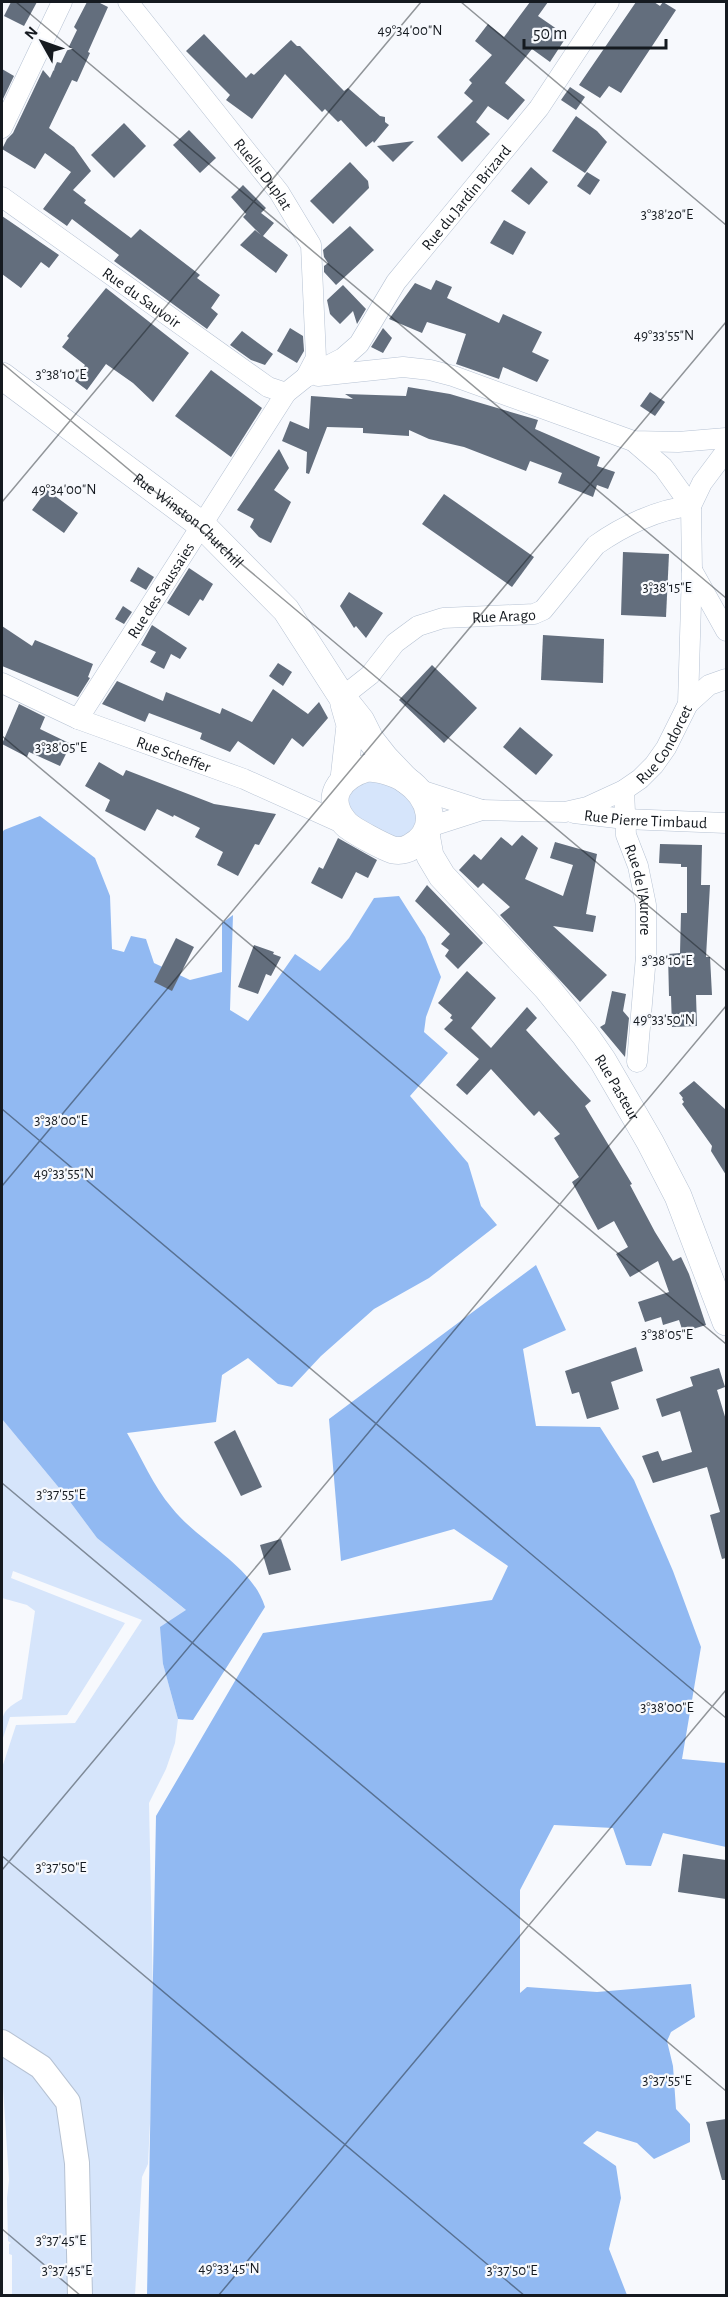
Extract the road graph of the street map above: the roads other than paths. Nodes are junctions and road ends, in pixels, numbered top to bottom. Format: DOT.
graph roads {
  1 [pos="62,2"];
  2 [pos="128,2"];
  3 [pos="609,2"];
  4 [pos="2,128"];
  5 [pos="2,197"];
  6 [pos="2,376"];
  7 [pos="306,377"];
  8 [pos="286,393"];
  9 [pos="726,438"];
  10 [pos="633,441"];
  11 [pos="726,451"];
  12 [pos="691,506"];
  13 [pos="202,526"];
  14 [pos="692,570"];
  15 [pos="726,631"];
  16 [pos="726,679"];
  17 [pos="2,683"];
  18 [pos="342,697"];
  19 [pos="688,704"];
  20 [pos="78,719"];
  21 [pos="344,779"];
  22 [pos="410,784"];
  23 [pos="624,790"];
  24 [pos="483,810"];
  25 [pos="565,812"];
  26 [pos="625,819"];
  27 [pos="726,823"];
  28 [pos="346,825"];
  29 [pos="428,831"];
  30 [pos="391,849"];
  31 [pos="452,889"];
  32 [pos="637,1062"];
  33 [pos="726,1322"];
  34 [pos="2,2042"];
  35 [pos="80,2295"];
  1 -- 4 [label="street"];
  2 -- 7 [label="street, Ruelle Duplat"];
  3 -- 7 [label="street, Rue du Jardin Brizard"];
  5 -- 8 [label="street, Rue du Sauvoir"];
  6 -- 13 [label="main road, Rue Winston Churchill"];
  7 -- 8 [label="street, Rue des Saussaies"];
  7 -- 10 [label="street"];
  8 -- 13 [label="street, Rue des Saussaies"];
  9 -- 10 [label="street"];
  10 -- 12 [label="street"];
  11 -- 12 [label="street"];
  12 -- 14 [label="street, Rue Condorcet"];
  12 -- 18 [label="street, Rue Arago"];
  13 -- 18 [label="main road, Rue Winston Churchill"];
  13 -- 20 [label="street, Rue des Saussaies"];
  14 -- 15 [label="street"];
  14 -- 19 [label="street, Rue Condorcet"];
  16 -- 19 [label="street"];
  17 -- 20 [label="street, Rue Scheffer"];
  18 -- 21 [label="main road, Rue Winston Churchill"];
  18 -- 22 [label="main road, Rue Winston Churchill"];
  19 -- 23 [label="street, Rue Condorcet"];
  20 -- 28 [label="street, Rue Scheffer"];
  21 -- 22 [label="main road"];
  21 -- 28 [label="main road"];
  22 -- 24 [label="street, Rue Condorcet"];
  22 -- 29 [label="main road"];
  23 -- 25 [label="street, Rue Condorcet"];
  23 -- 26 [label="street, Rue de l'Aurore"];
  24 -- 25 [label="street, Rue Condorcet"];
  24 -- 29 [label="street, Rue Condorcet"];
  25 -- 26 [label="street, Rue Pierre Timbaud"];
  26 -- 27 [label="street, Rue Pierre Timbaud"];
  26 -- 32 [label="street, Rue de l'Aurore"];
  28 -- 30 [label="main road"];
  29 -- 30 [label="main road"];
  29 -- 31 [label="main road, Rue Pasteur"];
  30 -- 31 [label="main road, Rue Pasteur"];
  31 -- 33 [label="main road, Rue Pasteur"];
  34 -- 35 [label="street"];
}
